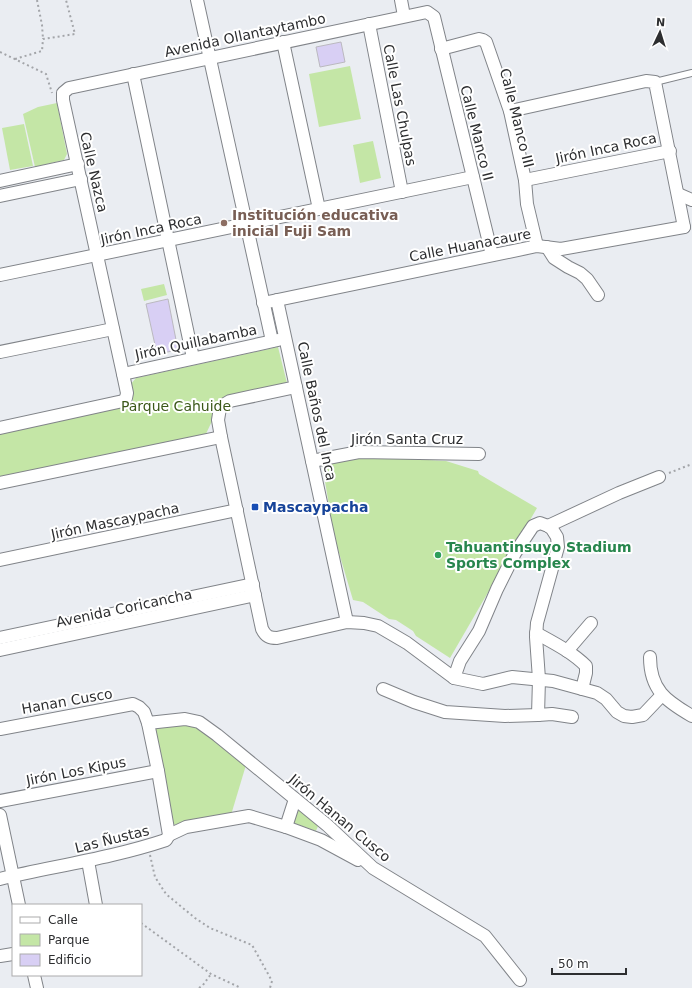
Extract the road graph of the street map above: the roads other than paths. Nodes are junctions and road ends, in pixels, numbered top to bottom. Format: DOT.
graph roads {
  1 [pos="197,0"];
  2 [pos="401,0"];
  3 [pos="404,16"];
  4 [pos="434,17"];
  5 [pos="368,24"];
  6 [pos="483,40"];
  7 [pos="283,42"];
  8 [pos="441,48"];
  9 [pos="210,58"];
  10 [pos="692,73"];
  11 [pos="133,74"];
  12 [pos="655,82"];
  13 [pos="58,95"];
  14 [pos="510,110"];
  15 [pos="670,151"];
  16 [pos="78,164"];
  17 [pos="473,177"];
  18 [pos="81,178"];
  19 [pos="525,180"];
  20 [pos="0,181"];
  21 [pos="402,192"];
  22 [pos="678,194"];
  23 [pos="0,196"];
  24 [pos="692,200"];
  25 [pos="527,204"];
  26 [pos="319,209"];
  27 [pos="246,224"];
  28 [pos="688,230"];
  29 [pos="169,240"];
  30 [pos="542,247"];
  31 [pos="97,255"];
  32 [pos="492,255"];
  33 [pos="0,275"];
  34 [pos="598,295"];
  35 [pos="277,300"];
  36 [pos="263,303"];
  37 [pos="113,329"];
  38 [pos="286,338"];
  39 [pos="272,341"];
  40 [pos="0,352"];
  41 [pos="194,358"];
  42 [pos="123,374"];
  43 [pos="296,387"];
  44 [pos="0,428"];
  45 [pos="221,437"];
  46 [pos="479,454"];
  47 [pos="312,461"];
  48 [pos="659,477"];
  49 [pos="0,482"];
  50 [pos="237,510"];
  51 [pos="548,526"];
  52 [pos="0,560"];
  53 [pos="254,590"];
  54 [pos="347,622"];
  55 [pos="591,623"];
  56 [pos="536,633"];
  57 [pos="0,638"];
  58 [pos="0,650"];
  59 [pos="567,651"];
  60 [pos="650,657"];
  61 [pos="454,678"];
  62 [pos="539,679"];
  63 [pos="383,689"];
  64 [pos="582,689"];
  65 [pos="662,695"];
  66 [pos="140,707"];
  67 [pos="538,714"];
  68 [pos="692,716"];
  69 [pos="572,717"];
  70 [pos="148,723"];
  71 [pos="0,729"];
  72 [pos="158,771"];
  73 [pos="295,799"];
  74 [pos="0,801"];
  75 [pos="0,815"];
  76 [pos="327,825"];
  77 [pos="286,826"];
  78 [pos="169,835"];
  79 [pos="321,840"];
  80 [pos="88,861"];
  81 [pos="373,868"];
  82 [pos="13,876"];
  83 [pos="0,879"];
  84 [pos="19,904"];
  85 [pos="96,904"];
  86 [pos="12,954"];
  87 [pos="0,956"];
  88 [pos="34,976"];
  89 [pos="520,980"];
  90 [pos="37,988"];
  1 -- 9 [label="street"];
  2 -- 3 [label="street"];
  3 -- 4 [label="street, Avenida Ollantaytambo"];
  3 -- 5 [label="street, Avenida Ollantaytambo"];
  4 -- 8 [label="street, Calle Manco II"];
  5 -- 7 [label="street, Avenida Ollantaytambo"];
  5 -- 21 [label="street, Calle Las Chulpas"];
  6 -- 8 [label="street"];
  6 -- 14 [label="street, Calle Manco III"];
  6 -- 25 [label="street, Calle Manco III"];
  7 -- 9 [label="street, Avenida Ollantaytambo"];
  7 -- 26 [label="street"];
  8 -- 17 [label="street, Calle Manco II"];
  9 -- 11 [label="street, Avenida Ollantaytambo"];
  9 -- 27 [label="street"];
  10 -- 12 [label="lane"];
  11 -- 13 [label="street, Avenida Ollantaytambo"];
  11 -- 29 [label="street"];
  12 -- 14 [label="street"];
  12 -- 15 [label="street"];
  13 -- 16 [label="street, Calle Nazca"];
  14 -- 19 [label="street, Calle Manco III"];
  15 -- 19 [label="street, Jirón Inca Roca"];
  15 -- 22 [label="street"];
  16 -- 18 [label="street, Calle Nazca"];
  16 -- 20 [label="street"];
  17 -- 21 [label="street, Jirón Inca Roca"];
  17 -- 32 [label="street, Calle Manco II"];
  18 -- 23 [label="street"];
  18 -- 31 [label="street, Calle Nazca"];
  19 -- 25 [label="street, Calle Manco III"];
  21 -- 26 [label="street, Jirón Inca Roca"];
  22 -- 24 [label="street"];
  22 -- 28 [label="street"];
  25 -- 30 [label="street, Calle Manco III"];
  26 -- 27 [label="street, Jirón Inca Roca"];
  27 -- 29 [label="street, Jirón Inca Roca"];
  27 -- 36 [label="street"];
  28 -- 30 [label="street, Calle Huanacaure"];
  29 -- 31 [label="street, Jirón Inca Roca"];
  29 -- 41 [label="street"];
  30 -- 32 [label="street, Calle Huanacaure"];
  30 -- 34 [label="street"];
  31 -- 33 [label="street, Jirón Inca Roca"];
  31 -- 37 [label="street, Calle Nazca"];
  32 -- 35 [label="street, Calle Huanacaure"];
  35 -- 36 [label="street, Calle Huanacaure"];
  35 -- 38 [label="street, Calle Baños del Inca"];
  36 -- 39 [label="street"];
  37 -- 40 [label="street"];
  37 -- 42 [label="street, Calle Nazca"];
  38 -- 39 [label="street, Jirón Quillabamba"];
  38 -- 43 [label="street, Calle Baños del Inca"];
  39 -- 41 [label="street, Jirón Quillabamba"];
  41 -- 42 [label="street, Jirón Quillabamba"];
  42 -- 44 [label="street, Jirón Quillabamba"];
  43 -- 45 [label="street"];
  43 -- 47 [label="street, Calle Baños del Inca"];
  45 -- 49 [label="street"];
  45 -- 50 [label="street"];
  46 -- 47 [label="street, Jirón Santa Cruz"];
  47 -- 54 [label="street, Calle Baños del Inca"];
  48 -- 51 [label="street"];
  50 -- 52 [label="street, Jirón Mascaypacha"];
  50 -- 53 [label="street"];
  51 -- 56 [label="street"];
  51 -- 61 [label="street"];
  53 -- 54 [label="street"];
  53 -- 57 [label="street, Avenida Coricancha"];
  53 -- 58 [label="street, Avenida Coricancha"];
  54 -- 61 [label="street"];
  55 -- 59 [label="street"];
  56 -- 59 [label="street"];
  56 -- 62 [label="street"];
  59 -- 64 [label="street"];
  60 -- 65 [label="street"];
  61 -- 62 [label="street"];
  62 -- 64 [label="street"];
  62 -- 67 [label="street"];
  63 -- 67 [label="street"];
  64 -- 65 [label="street"];
  65 -- 68 [label="street"];
  66 -- 70 [label="street, Las Ñustas"];
  66 -- 71 [label="street, Hanan Cusco"];
  67 -- 69 [label="street"];
  70 -- 72 [label="street, Las Ñustas"];
  70 -- 73 [label="street, Jirón Hanan Cusco"];
  72 -- 74 [label="street, Jirón Los Kipus"];
  72 -- 78 [label="street, Las Ñustas"];
  73 -- 76 [label="street, Jirón Hanan Cusco"];
  73 -- 77 [label="street"];
  75 -- 82 [label="street"];
  76 -- 79 [label="street"];
  76 -- 81 [label="street, Jirón Hanan Cusco"];
  77 -- 78 [label="street"];
  77 -- 79 [label="street"];
  78 -- 80 [label="street, Las Ñustas"];
  79 -- 81 [label="street"];
  80 -- 82 [label="street, Las Ñustas"];
  80 -- 85 [label="street"];
  81 -- 89 [label="street, Jirón Hanan Cusco"];
  82 -- 83 [label="street, Las Ñustas"];
  82 -- 84 [label="street"];
  86 -- 87 [label="street"];
  88 -- 90 [label="street"];
}
